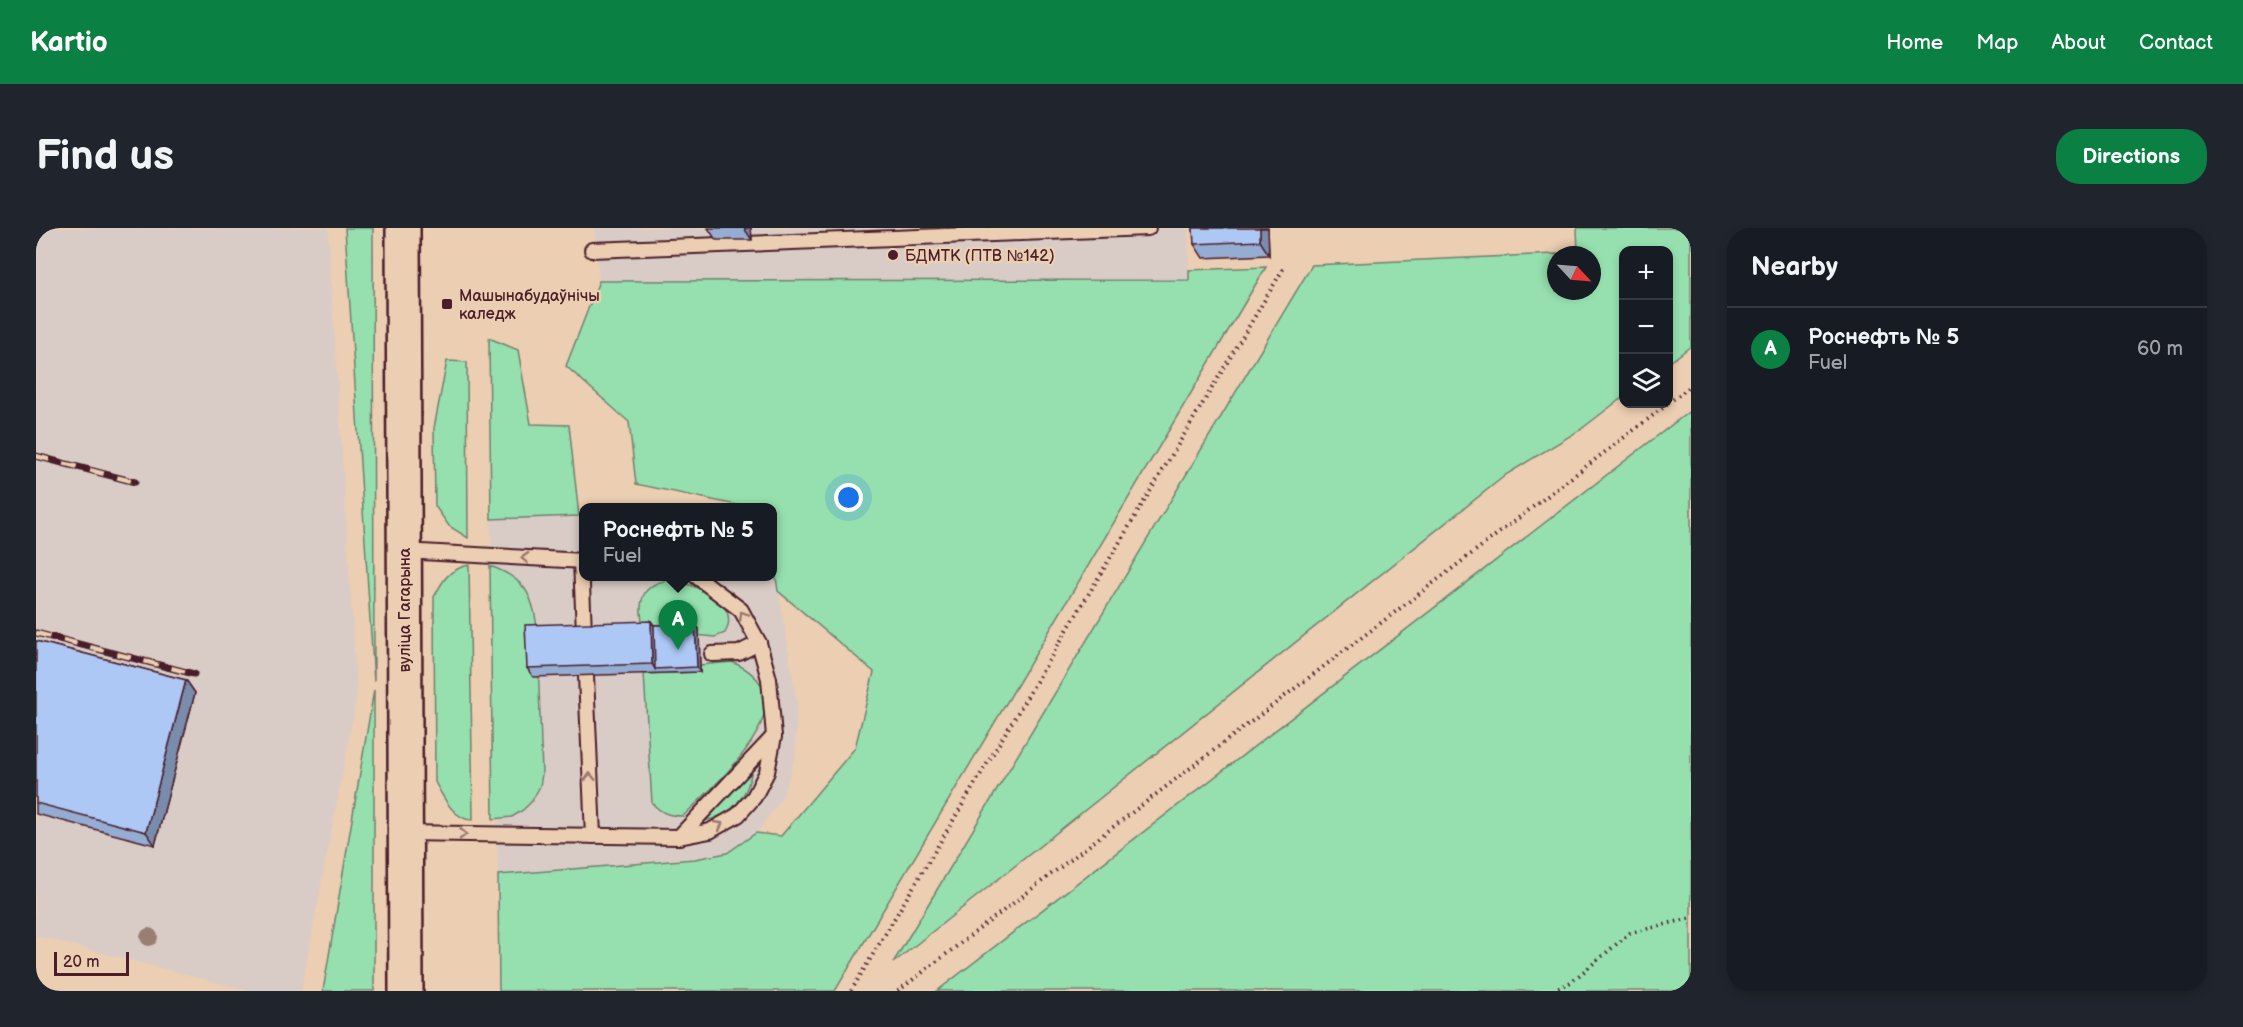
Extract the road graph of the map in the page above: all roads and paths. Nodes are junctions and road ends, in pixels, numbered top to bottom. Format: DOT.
graph roads {
  1 [pos="403,228"];
  2 [pos="1148,228"];
  3 [pos="914,233"];
  4 [pos="592,250"];
  5 [pos="1285,266"];
  6 [pos="1691,386"];
  7 [pos="1673,399"];
  8 [pos="1661,408"];
  9 [pos="403,551"];
  10 [pos="579,561"];
  11 [pos="583,581"];
  12 [pos="703,581"];
  13 [pos="584,633"];
  14 [pos="759,643"];
  15 [pos="712,654"];
  16 [pos="586,676"];
  17 [pos="774,736"];
  18 [pos="405,833"];
  19 [pos="593,836"];
  20 [pos="679,837"];
  21 [pos="1691,918"];
  22 [pos="406,991"];
  23 [pos="851,991"];
  24 [pos="898,991"];
  25 [pos="1553,991"];
  1 -- 9 [label="main road, вуліца Гагарына"];
  2 -- 3 [label="lane"];
  3 -- 4 [label="lane"];
  5 -- 23 [label="path"];
  6 -- 7 [label="path"];
  8 -- 24 [label="path"];
  10 -- 9 [label="lane, one-way"];
  9 -- 18 [label="main road, вуліца Гагарына"];
  11 -- 13 [label="lane"];
  14 -- 12 [label="lane, one-way"];
  14 -- 15 [label="lane"];
  14 -- 17 [label="lane"];
  19 -- 16 [label="lane, one-way"];
  17 -- 20 [label="lane"];
  20 -- 17 [label="lane, one-way"];
  18 -- 19 [label="lane, one-way"];
  18 -- 22 [label="main road, вуліца Гагарына"];
  19 -- 20 [label="lane"];
  21 -- 25 [label="path"];
}
